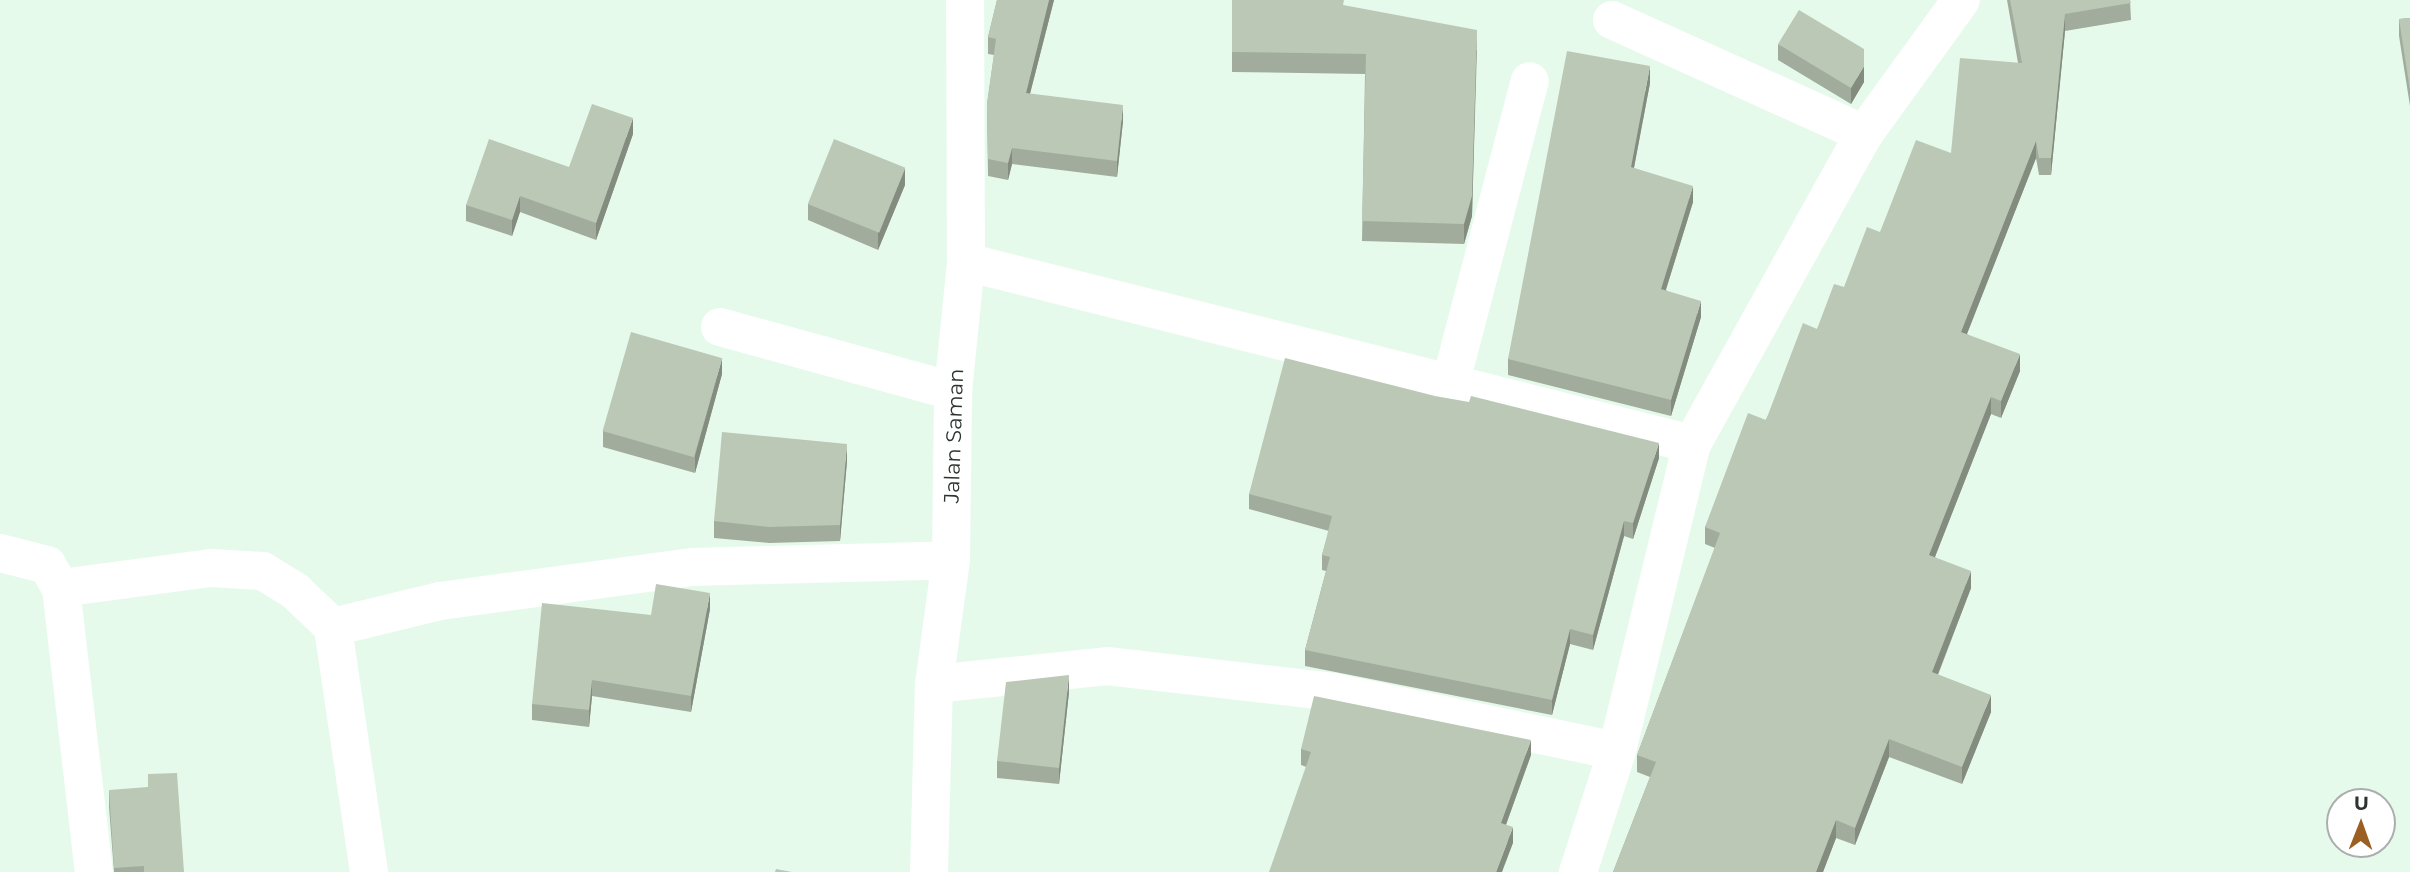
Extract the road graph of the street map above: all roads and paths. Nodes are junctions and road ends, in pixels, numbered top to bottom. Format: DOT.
graph roads {
  1 [pos="965,0"];
  2 [pos="1961,0"];
  3 [pos="1612,20"];
  4 [pos="1530,81"];
  5 [pos="1864,134"];
  6 [pos="966,262"];
  7 [pos="720,327"];
  8 [pos="1450,385"];
  9 [pos="953,391"];
  10 [pos="1692,444"];
  11 [pos="0,553"];
  12 [pos="951,560"];
  13 [pos="61,588"];
  14 [pos="333,627"];
  15 [pos="934,684"];
  16 [pos="1617,751"];
  17 [pos="94,872"];
  18 [pos="369,872"];
  19 [pos="929,872"];
  20 [pos="1578,872"];
  1 -- 6 [label="street, Jalan Saman"];
  2 -- 5 [label="street"];
  3 -- 5 [label="street"];
  4 -- 8 [label="street"];
  5 -- 10 [label="street"];
  6 -- 8 [label="street"];
  6 -- 9 [label="street, Jalan Saman"];
  7 -- 9 [label="street"];
  8 -- 10 [label="street"];
  9 -- 12 [label="street, Jalan Saman"];
  10 -- 16 [label="street"];
  11 -- 13 [label="street"];
  12 -- 14 [label="street"];
  12 -- 15 [label="street, Jalan Saman"];
  13 -- 14 [label="street"];
  13 -- 17 [label="street"];
  14 -- 18 [label="street"];
  15 -- 16 [label="street"];
  15 -- 19 [label="street, Jalan Saman"];
  16 -- 20 [label="street"];
}
